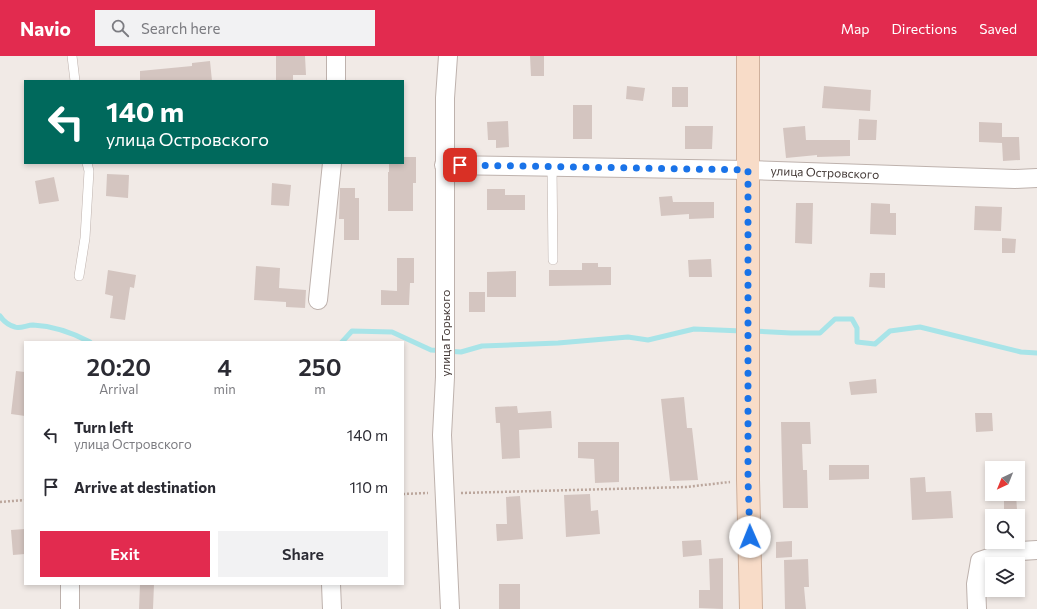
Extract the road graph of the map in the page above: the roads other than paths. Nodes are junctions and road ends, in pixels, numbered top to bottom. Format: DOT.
graph roads {
  1 [pos="72,56"];
  2 [pos="336,56"];
  3 [pos="448,56"];
  4 [pos="748,56"];
  5 [pos="75,80"];
  6 [pos="336,80"];
  7 [pos="88,164"];
  8 [pos="332,164"];
  9 [pos="444,165"];
  10 [pos="552,166"];
  11 [pos="748,170"];
  12 [pos="1037,178"];
  13 [pos="553,260"];
  14 [pos="79,276"];
  15 [pos="318,300"];
  16 [pos="1037,550"];
  17 [pos="70,585"];
  18 [pos="331,585"];
  19 [pos="70,609"];
  20 [pos="332,609"];
  21 [pos="450,609"];
  22 [pos="751,609"];
  23 [pos="977,609"];
  1 -- 5 [label="lane"];
  2 -- 6 [label="street"];
  3 -- 9 [label="street, улица Горького"];
  4 -- 11 [label="street"];
  7 -- 14 [label="lane"];
  8 -- 15 [label="street"];
  9 -- 10 [label="street, улица Островского"];
  9 -- 21 [label="street, улица Горького"];
  10 -- 11 [label="street, улица Островского"];
  10 -- 13 [label="lane"];
  11 -- 12 [label="street, улица Островского"];
  11 -- 22 [label="street"];
  16 -- 23 [label="street"];
  17 -- 19 [label="street"];
  18 -- 20 [label="street"];
}
